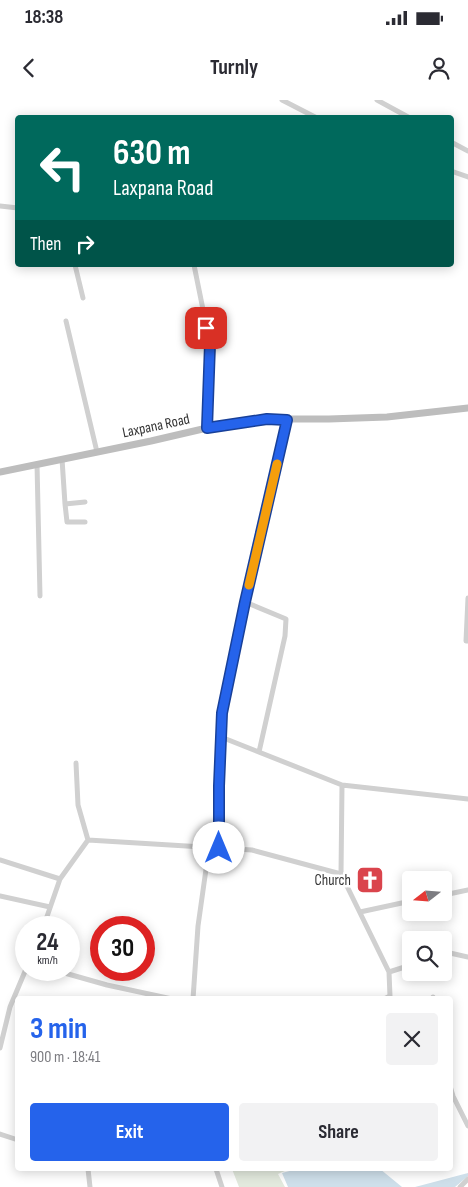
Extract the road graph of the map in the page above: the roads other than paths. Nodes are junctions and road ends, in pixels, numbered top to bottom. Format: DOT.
graph roads {
  1 [pos="282,100"];
  2 [pos="377,100"];
  3 [pos="311,115"];
  4 [pos="404,115"];
  5 [pos="454,144"];
  6 [pos="468,151"];
  7 [pos="454,172"];
  8 [pos="468,177"];
  9 [pos="0,206"];
  10 [pos="15,208"];
  11 [pos="76,267"];
  12 [pos="194,267"];
  13 [pos="83,298"];
  14 [pos="66,321"];
  15 [pos="468,408"];
  16 [pos="287,420"];
  17 [pos="207,428"];
  18 [pos="97,452"];
  19 [pos="62,459"];
  20 [pos="37,464"];
  21 [pos="0,472"];
  22 [pos="85,502"];
  23 [pos="65,504"];
  24 [pos="85,522"];
  25 [pos="40,596"];
  26 [pos="468,598"];
  27 [pos="245,602"];
  28 [pos="468,641"];
  29 [pos="221,738"];
  30 [pos="259,752"];
  31 [pos="76,763"];
  32 [pos="342,785"];
  33 [pos="468,799"];
  34 [pos="88,840"];
  35 [pos="209,848"];
  36 [pos="219,848"];
  37 [pos="0,860"];
  38 [pos="341,874"];
  39 [pos="60,878"];
  40 [pos="468,890"];
  41 [pos="452,893"];
  42 [pos="0,896"];
  43 [pos="402,903"];
  44 [pos="50,906"];
  45 [pos="360,912"];
  46 [pos="47,916"];
  47 [pos="452,954"];
  48 [pos="468,957"];
  49 [pos="402,968"];
  50 [pos="389,972"];
  51 [pos="80,977"];
  52 [pos="21,981"];
  53 [pos="158,996"];
  54 [pos="192,996"];
  55 [pos="390,996"];
  56 [pos="0,1048"];
  57 [pos="453,1096"];
  58 [pos="468,1126"];
  59 [pos="0,1134"];
  60 [pos="15,1139"];
  61 [pos="88,1171"];
  62 [pos="217,1171"];
  63 [pos="468,1179"];
  64 [pos="90,1187"];
  65 [pos="222,1187"];
  66 [pos="460,1187"];
  1 -- 3 [label="street"];
  2 -- 4 [label="street"];
  5 -- 6 [label="street"];
  7 -- 8 [label="street"];
  9 -- 10 [label="street"];
  11 -- 13 [label="street"];
  12 -- 17 [label="street"];
  14 -- 18 [label="street"];
  15 -- 16 [label="street, Laxpana Road"];
  16 -- 17 [label="street, Laxpana Road"];
  16 -- 27 [label="street"];
  17 -- 18 [label="street, Laxpana Road"];
  18 -- 19 [label="street, Laxpana Road"];
  19 -- 20 [label="street, Laxpana Road"];
  19 -- 23 [label="street"];
  20 -- 21 [label="street, Laxpana Road"];
  20 -- 25 [label="street"];
  22 -- 23 [label="street"];
  23 -- 24 [label="street"];
  26 -- 28 [label="street"];
  27 -- 29 [label="street"];
  27 -- 30 [label="street"];
  29 -- 30 [label="street"];
  29 -- 36 [label="street"];
  30 -- 32 [label="street"];
  31 -- 34 [label="street"];
  32 -- 33 [label="street"];
  32 -- 38 [label="street"];
  34 -- 35 [label="street"];
  34 -- 39 [label="street"];
  35 -- 36 [label="street"];
  35 -- 54 [label="street"];
  36 -- 38 [label="street"];
  37 -- 39 [label="street"];
  38 -- 45 [label="street"];
  39 -- 44 [label="street"];
  40 -- 41 [label="street"];
  42 -- 44 [label="street"];
  43 -- 45 [label="street"];
  44 -- 46 [label="street"];
  45 -- 50 [label="street"];
  47 -- 48 [label="street"];
  49 -- 50 [label="street"];
  50 -- 55 [label="street"];
  51 -- 53 [label="street"];
  52 -- 56 [label="street"];
  57 -- 58 [label="street"];
  59 -- 60 [label="street"];
  61 -- 64 [label="street"];
  62 -- 65 [label="street"];
  63 -- 66 [label="street"];
}
